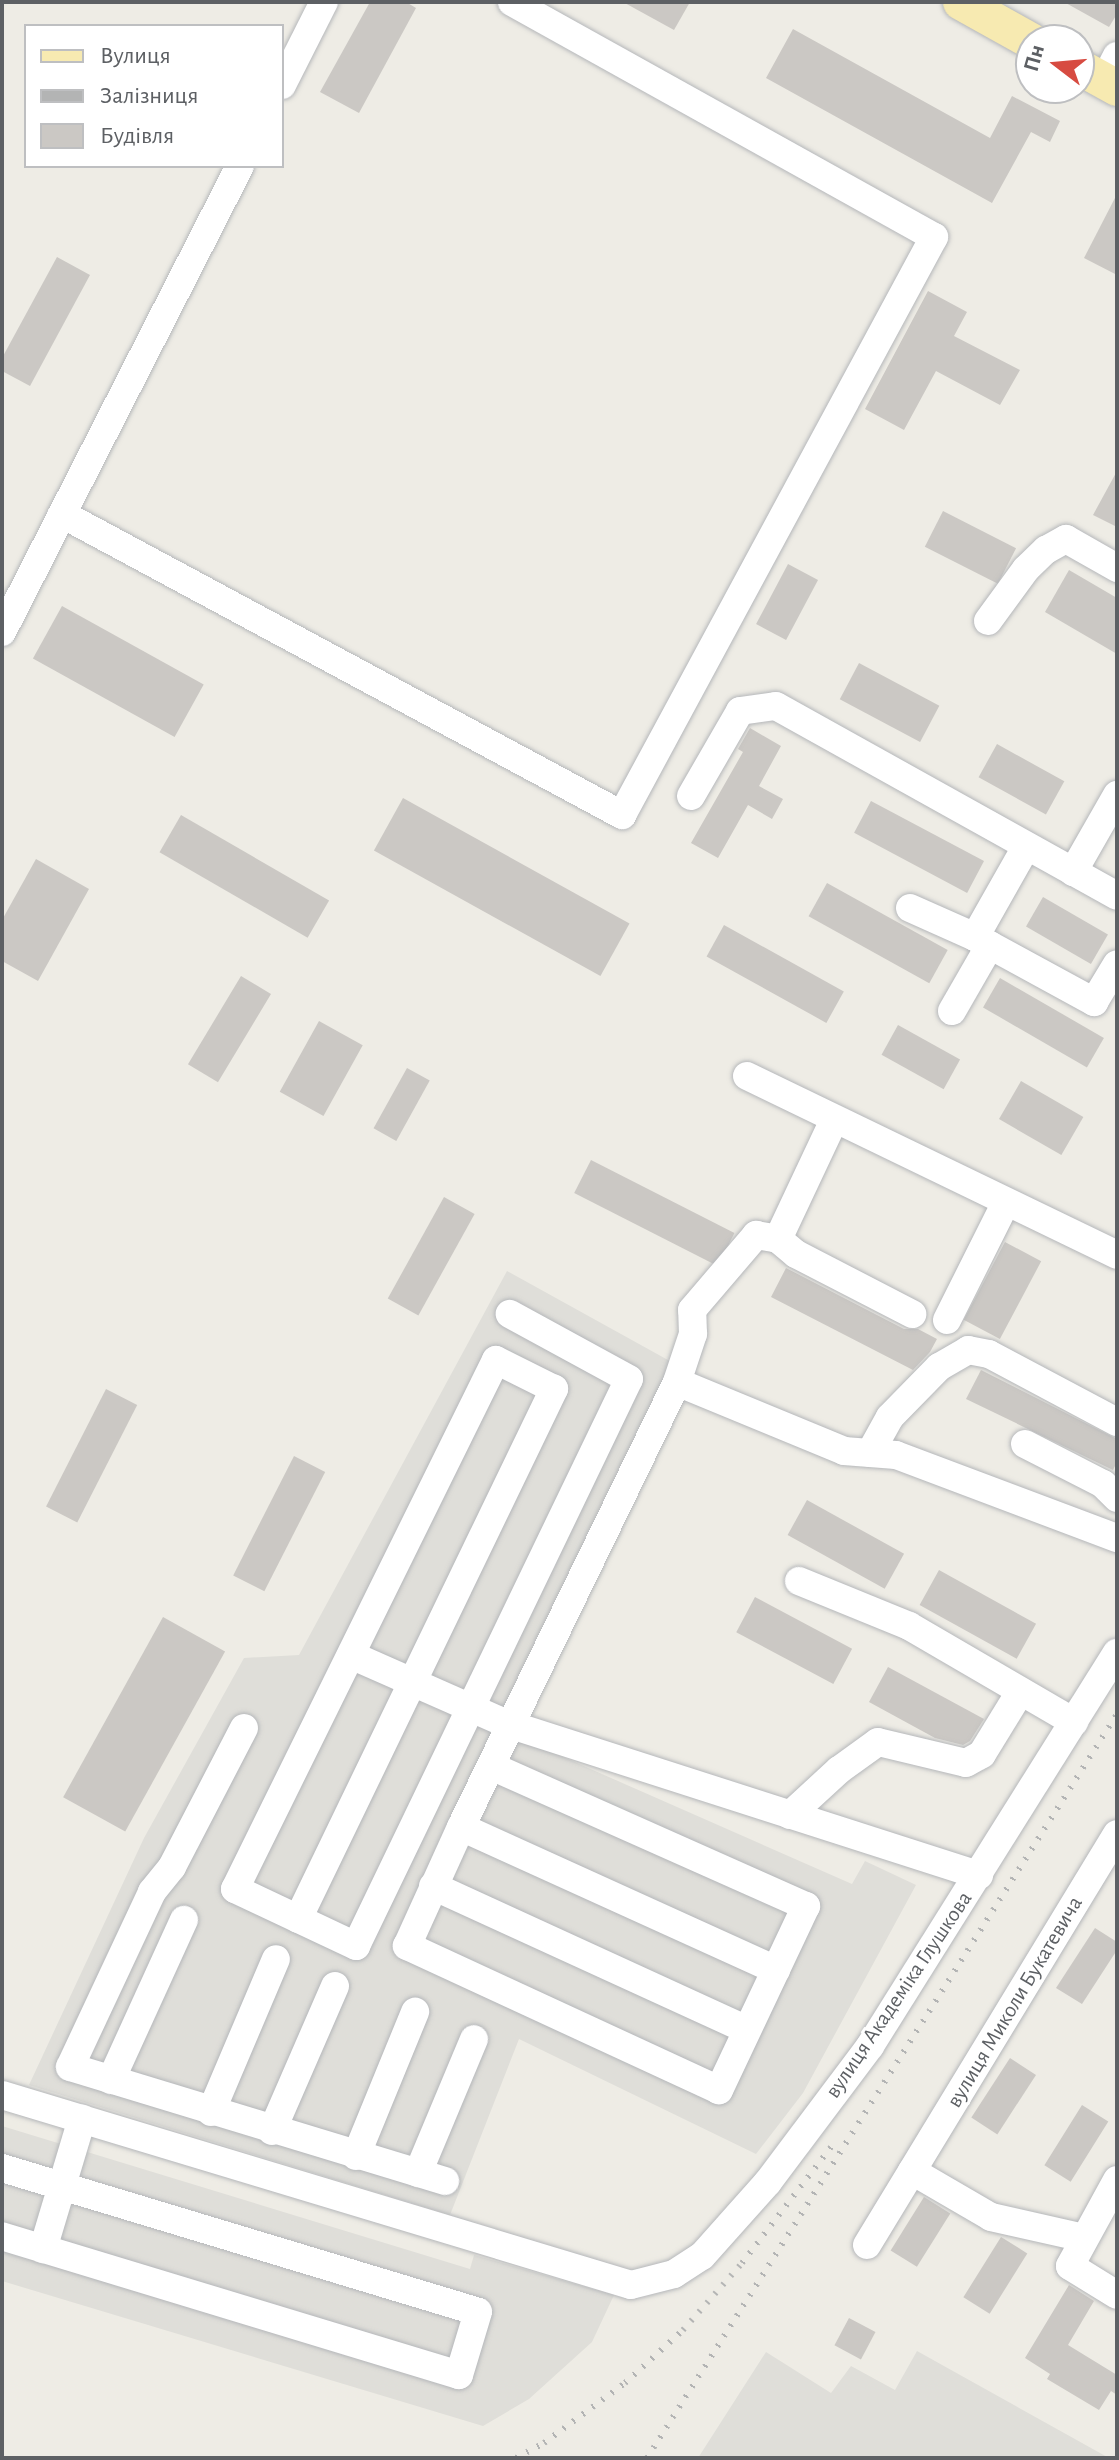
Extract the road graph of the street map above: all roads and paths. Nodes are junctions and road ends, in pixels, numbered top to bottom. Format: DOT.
graph roads {
  1 [pos="324,2"];
  2 [pos="512,2"];
  3 [pos="961,2"];
  4 [pos="1015,32"];
  5 [pos="284,81"];
  6 [pos="239,168"];
  7 [pos="62,514"];
  8 [pos="1117,568"];
  9 [pos="988,621"];
  10 [pos="2,632"];
  11 [pos="1117,795"];
  12 [pos="691,796"];
  13 [pos="1026,847"];
  14 [pos="1073,872"];
  15 [pos="1117,896"];
  16 [pos="910,908"];
  17 [pos="982,941"];
  18 [pos="1117,964"];
  19 [pos="952,1011"];
  20 [pos="747,1076"];
  21 [pos="834,1120"];
  22 [pos="1005,1204"];
  23 [pos="778,1239"];
  24 [pos="1117,1255"];
  25 [pos="510,1314"];
  26 [pos="912,1314"];
  27 [pos="947,1320"];
  28 [pos="677,1382"];
  29 [pos="1117,1422"];
  30 [pos="1025,1444"];
  31 [pos="870,1453"];
  32 [pos="1117,1498"];
  33 [pos="1117,1538"];
  34 [pos="799,1581"];
  35 [pos="1117,1653"];
  36 [pos="351,1655"];
  37 [pos="412,1682"];
  38 [pos="1020,1692"];
  39 [pos="471,1710"];
  40 [pos="1074,1722"];
  41 [pos="509,1724"];
  42 [pos="244,1728"];
  43 [pos="491,1766"];
  44 [pos="790,1815"];
  45 [pos="461,1827"];
  46 [pos="1117,1834"];
  47 [pos="979,1875"];
  48 [pos="433,1886"];
  49 [pos="298,1919"];
  50 [pos="184,1920"];
  51 [pos="276,1959"];
  52 [pos="776,1970"];
  53 [pos="335,1986"];
  54 [pos="415,2012"];
  55 [pos="747,2030"];
  56 [pos="474,2039"];
  57 [pos="111,2080"];
  58 [pos="2,2095"];
  59 [pos="211,2112"];
  60 [pos="82,2119"];
  61 [pos="272,2131"];
  62 [pos="310,2143"];
  63 [pos="356,2156"];
  64 [pos="2,2168"];
  65 [pos="912,2171"];
  66 [pos="418,2173"];
  67 [pos="1117,2180"];
  68 [pos="445,2181"];
  69 [pos="298,2184"];
  70 [pos="62,2186"];
  71 [pos="2,2236"];
  72 [pos="1084,2238"];
  73 [pos="867,2245"];
  74 [pos="43,2249"];
  75 [pos="1117,2295"];
  1 -- 5 [label="street"];
  2 -- 7 [label="street"];
  3 -- 4 [label="main road"];
  6 -- 7 [label="street"];
  7 -- 10 [label="street"];
  8 -- 9 [label="street"];
  11 -- 14 [label="street"];
  12 -- 13 [label="street"];
  13 -- 14 [label="street"];
  13 -- 17 [label="street"];
  14 -- 15 [label="street"];
  16 -- 17 [label="street"];
  17 -- 18 [label="street"];
  17 -- 19 [label="street"];
  20 -- 21 [label="street"];
  21 -- 22 [label="street"];
  21 -- 23 [label="street"];
  22 -- 24 [label="street"];
  22 -- 27 [label="street"];
  23 -- 26 [label="street"];
  23 -- 28 [label="street"];
  25 -- 39 [label="street"];
  28 -- 31 [label="street"];
  28 -- 41 [label="street"];
  29 -- 31 [label="street"];
  30 -- 32 [label="street"];
  31 -- 33 [label="street"];
  34 -- 38 [label="street"];
  35 -- 40 [label="street, вулиця Академіка Глушкова"];
  36 -- 37 [label="street"];
  36 -- 37 [label="street"];
  36 -- 49 [label="street"];
  37 -- 39 [label="street"];
  37 -- 49 [label="street"];
  38 -- 40 [label="street"];
  38 -- 44 [label="street"];
  39 -- 41 [label="street"];
  39 -- 49 [label="street"];
  40 -- 47 [label="street, вулиця Академіка Глушкова"];
  41 -- 43 [label="street"];
  41 -- 44 [label="street"];
  42 -- 57 [label="street"];
  43 -- 45 [label="street"];
  43 -- 52 [label="street"];
  44 -- 47 [label="street"];
  45 -- 48 [label="street"];
  45 -- 52 [label="street"];
  46 -- 65 [label="street, вулиця Миколи Букатевича"];
  47 -- 69 [label="street, вулиця Академіка Глушкова"];
  48 -- 55 [label="street"];
  48 -- 55 [label="street"];
  50 -- 57 [label="street"];
  51 -- 59 [label="street"];
  52 -- 55 [label="street"];
  53 -- 61 [label="street"];
  54 -- 63 [label="street"];
  56 -- 66 [label="street"];
  57 -- 59 [label="street"];
  58 -- 60 [label="street"];
  59 -- 61 [label="street"];
  60 -- 69 [label="street"];
  60 -- 70 [label="street"];
  61 -- 62 [label="street"];
  62 -- 63 [label="street"];
  62 -- 69 [label="street"];
  63 -- 66 [label="street"];
  64 -- 70 [label="street"];
  65 -- 72 [label="street"];
  65 -- 73 [label="street, вулиця Миколи Букатевича"];
  66 -- 68 [label="street"];
  67 -- 72 [label="street"];
  70 -- 74 [label="street"];
  70 -- 74 [label="street"];
  71 -- 74 [label="street"];
  72 -- 75 [label="street"];
}
